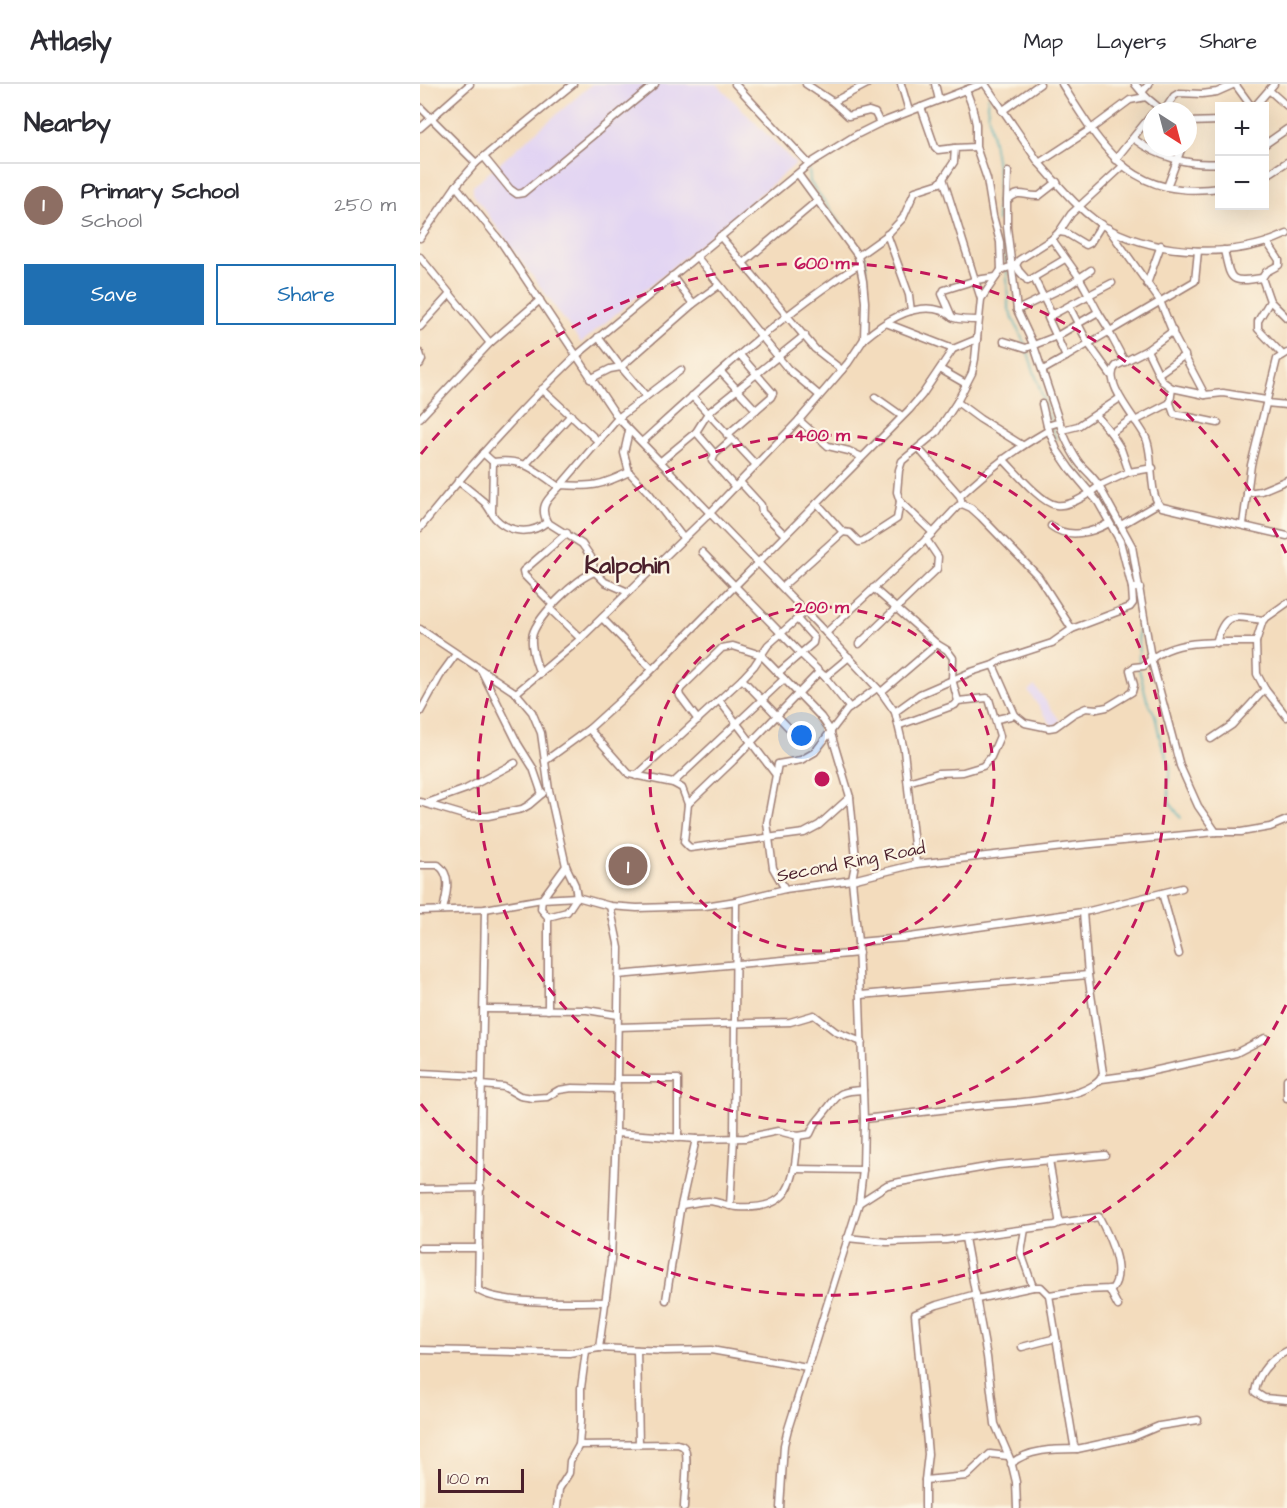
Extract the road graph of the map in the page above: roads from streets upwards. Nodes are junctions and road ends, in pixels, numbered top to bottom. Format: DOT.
graph roads {
  1 [pos="470,84"];
  2 [pos="573,84"];
  3 [pos="655,84"];
  4 [pos="735,84"];
  5 [pos="806,84"];
  6 [pos="867,84"];
  7 [pos="901,84"];
  8 [pos="934,84"];
  9 [pos="981,84"];
  10 [pos="985,84"];
  11 [pos="1040,84"];
  12 [pos="1062,84"];
  13 [pos="1136,84"];
  14 [pos="1149,84"];
  15 [pos="1274,84"];
  16 [pos="966,90"];
  17 [pos="1270,91"];
  18 [pos="1144,95"];
  19 [pos="939,100"];
  20 [pos="833,102"];
  21 [pos="1150,102"];
  22 [pos="1168,102"];
  23 [pos="1250,102"];
  24 [pos="1258,102"];
  25 [pos="1287,106"];
  26 [pos="921,107"];
  27 [pos="420,108"];
  28 [pos="909,111"];
  29 [pos="1002,111"];
  30 [pos="430,118"];
  31 [pos="1215,121"];
  32 [pos="880,123"];
  33 [pos="1197,123"];
  34 [pos="420,128"];
  35 [pos="1143,128"];
  36 [pos="1091,129"];
  37 [pos="1287,129"];
  38 [pos="1134,139"];
  39 [pos="1269,142"];
  40 [pos="976,147"];
  41 [pos="955,148"];
  42 [pos="1179,156"];
  43 [pos="484,157"];
  44 [pos="1116,160"];
  45 [pos="1178,160"];
  46 [pos="1287,162"];
  47 [pos="1039,163"];
  48 [pos="1215,163"];
  49 [pos="476,164"];
  50 [pos="809,164"];
  51 [pos="1123,166"];
  52 [pos="1008,172"];
  53 [pos="798,174"];
  54 [pos="1269,174"];
  55 [pos="943,178"];
  56 [pos="1057,182"];
  57 [pos="456,186"];
  58 [pos="1167,187"];
  59 [pos="1215,188"];
  60 [pos="818,200"];
  61 [pos="1007,201"];
  62 [pos="1080,207"];
  63 [pos="1105,226"];
  64 [pos="1059,232"];
  65 [pos="887,234"];
  66 [pos="1287,234"];
  67 [pos="720,236"];
  68 [pos="420,238"];
  69 [pos="1052,239"];
  70 [pos="1267,242"];
  71 [pos="1161,245"];
  72 [pos="1224,250"];
  73 [pos="1198,251"];
  74 [pos="696,256"];
  75 [pos="858,256"];
  76 [pos="420,257"];
  77 [pos="1065,259"];
  78 [pos="743,263"];
  79 [pos="860,264"];
  80 [pos="1009,268"];
  81 [pos="1091,270"];
  82 [pos="672,276"];
  83 [pos="996,277"];
  84 [pos="1079,277"];
  85 [pos="1262,278"];
  86 [pos="1031,279"];
  87 [pos="976,280"];
  88 [pos="1112,284"];
  89 [pos="1148,284"];
  90 [pos="719,285"];
  91 [pos="1014,288"];
  92 [pos="450,294"];
  93 [pos="1089,295"];
  94 [pos="1043,298"];
  95 [pos="981,299"];
  96 [pos="540,300"];
  97 [pos="1160,301"];
  98 [pos="1270,301"];
  99 [pos="693,304"];
  100 [pos="1069,306"];
  101 [pos="1017,310"];
  102 [pos="910,311"];
  103 [pos="1098,312"];
  104 [pos="1052,315"];
  105 [pos="786,317"];
  106 [pos="952,318"];
  107 [pos="1287,318"];
  108 [pos="978,320"];
  109 [pos="886,322"];
  110 [pos="1080,324"];
  111 [pos="420,327"];
  112 [pos="1173,331"];
  113 [pos="1109,332"];
  114 [pos="805,335"];
  115 [pos="1057,336"];
  116 [pos="598,337"];
  117 [pos="761,337"];
  118 [pos="864,339"];
  119 [pos="977,339"];
  120 [pos="1004,341"];
  121 [pos="490,343"];
  122 [pos="1088,343"];
  123 [pos="1030,347"];
  124 [pos="953,349"];
  125 [pos="1147,350"];
  126 [pos="420,353"];
  127 [pos="1285,354"];
  128 [pos="577,355"];
  129 [pos="740,355"];
  130 [pos="1185,355"];
  131 [pos="778,356"];
  132 [pos="1066,357"];
  133 [pos="1125,362"];
  134 [pos="420,364"];
  135 [pos="621,367"];
  136 [pos="940,369"];
  137 [pos="681,370"];
  138 [pos="842,370"];
  139 [pos="1043,370"];
  140 [pos="721,372"];
  141 [pos="755,374"];
  142 [pos="1158,374"];
  143 [pos="1111,375"];
  144 [pos="591,379"];
  145 [pos="966,384"];
  146 [pos="1172,388"];
  147 [pos="542,389"];
  148 [pos="737,390"];
  149 [pos="819,395"];
  150 [pos="1205,395"];
  151 [pos="646,396"];
  152 [pos="692,396"];
  153 [pos="875,397"];
  154 [pos="1120,398"];
  155 [pos="957,402"];
  156 [pos="1266,402"];
  157 [pos="1170,403"];
  158 [pos="1042,404"];
  159 [pos="1287,405"];
  160 [pos="756,410"];
  161 [pos="708,413"];
  162 [pos="571,415"];
  163 [pos="1096,415"];
  164 [pos="902,416"];
  165 [pos="420,418"];
  166 [pos="618,418"];
  167 [pos="799,420"];
  168 [pos="1134,420"];
  169 [pos="1218,423"];
  170 [pos="1052,425"];
  171 [pos="1062,429"];
  172 [pos="629,431"];
  173 [pos="696,432"];
  174 [pos="1112,433"];
  175 [pos="729,437"];
  176 [pos="598,441"];
  177 [pos="642,442"];
  178 [pos="1022,445"];
  179 [pos="919,449"];
  180 [pos="483,453"];
  181 [pos="715,454"];
  182 [pos="862,457"];
  183 [pos="1003,459"];
  184 [pos="661,461"];
  185 [pos="493,462"];
  186 [pos="526,464"];
  187 [pos="756,465"];
  188 [pos="1153,468"];
  189 [pos="629,472"];
  190 [pos="1130,472"];
  191 [pos="1287,480"];
  192 [pos="458,481"];
  193 [pos="737,485"];
  194 [pos="560,486"];
  195 [pos="1096,489"];
  196 [pos="1247,493"];
  197 [pos="960,496"];
  198 [pos="900,501"];
  199 [pos="817,504"];
  200 [pos="962,504"];
  201 [pos="1157,504"];
  202 [pos="492,513"];
  203 [pos="710,513"];
  204 [pos="547,522"];
  205 [pos="1109,523"];
  206 [pos="1243,524"];
  207 [pos="1122,525"];
  208 [pos="1051,526"];
  209 [pos="420,528"];
  210 [pos="843,532"];
  211 [pos="567,533"];
  212 [pos="933,533"];
  213 [pos="785,535"];
  214 [pos="1287,536"];
  215 [pos="684,539"];
  216 [pos="926,539"];
  217 [pos="702,552"];
  218 [pos="757,561"];
  219 [pos="595,572"];
  220 [pos="735,584"];
  221 [pos="782,587"];
  222 [pos="873,588"];
  223 [pos="1136,588"];
  224 [pos="628,592"];
  225 [pos="1287,603"];
  226 [pos="552,607"];
  227 [pos="895,608"];
  228 [pos="806,611"];
  229 [pos="602,618"];
  230 [pos="797,619"];
  231 [pos="1263,620"];
  232 [pos="420,629"];
  233 [pos="1072,629"];
  234 [pos="781,633"];
  235 [pos="826,633"];
  236 [pos="580,638"];
  237 [pos="1256,642"];
  238 [pos="1216,643"];
  239 [pos="859,644"];
  240 [pos="937,644"];
  241 [pos="456,654"];
  242 [pos="801,654"];
  243 [pos="760,655"];
  244 [pos="849,657"];
  245 [pos="1151,658"];
  246 [pos="993,665"];
  247 [pos="481,669"];
  248 [pos="652,669"];
  249 [pos="819,672"];
  250 [pos="778,673"];
  251 [pos="540,674"];
  252 [pos="825,676"];
  253 [pos="742,679"];
  254 [pos="784,679"];
  255 [pos="952,680"];
  256 [pos="1265,689"];
  257 [pos="879,690"];
  258 [pos="516,693"];
  259 [pos="798,693"];
  260 [pos="719,700"];
  261 [pos="762,700"];
  262 [pos="958,702"];
  263 [pos="850,708"];
  264 [pos="420,712"];
  265 [pos="896,712"];
  266 [pos="1015,714"];
  267 [pos="777,715"];
  268 [pos="1287,717"];
  269 [pos="997,719"];
  270 [pos="698,720"];
  271 [pos="738,724"];
  272 [pos="900,725"];
  273 [pos="789,728"];
  274 [pos="589,729"];
  275 [pos="830,730"];
  276 [pos="1211,739"];
  277 [pos="752,741"];
  278 [pos="545,761"];
  279 [pos="515,763"];
  280 [pos="776,775"];
  281 [pos="636,777"];
  282 [pos="908,782"];
  283 [pos="673,783"];
  284 [pos="549,790"];
  285 [pos="542,794"];
  286 [pos="850,797"];
  287 [pos="424,802"];
  288 [pos="688,804"];
  289 [pos="1287,820"];
  290 [pos="1216,832"];
  291 [pos="769,839"];
  292 [pos="916,864"];
  293 [pos="420,865"];
  294 [pos="566,866"];
  295 [pos="852,880"];
  296 [pos="1182,888"];
  297 [pos="785,889"];
  298 [pos="1161,893"];
  299 [pos="577,897"];
  300 [pos="542,899"];
  301 [pos="736,901"];
  302 [pos="610,906"];
  303 [pos="485,909"];
  304 [pos="443,910"];
  305 [pos="420,911"];
  306 [pos="1083,912"];
  307 [pos="548,917"];
  308 [pos="858,942"];
  309 [pos="859,953"];
  310 [pos="1179,954"];
  311 [pos="736,964"];
  312 [pos="618,975"];
  313 [pos="1088,975"];
  314 [pos="861,995"];
  315 [pos="484,1009"];
  316 [pos="548,1010"];
  317 [pos="617,1015"];
  318 [pos="736,1024"];
  319 [pos="618,1027"];
  320 [pos="1264,1038"];
  321 [pos="862,1042"];
  322 [pos="420,1073"];
  323 [pos="481,1076"];
  324 [pos="617,1079"];
  325 [pos="1102,1079"];
  326 [pos="1287,1079"];
  327 [pos="481,1085"];
  328 [pos="617,1089"];
  329 [pos="863,1090"];
  330 [pos="1287,1098"];
  331 [pos="864,1119"];
  332 [pos="616,1133"];
  333 [pos="798,1136"];
  334 [pos="678,1138"];
  335 [pos="734,1138"];
  336 [pos="696,1139"];
  337 [pos="1106,1155"];
  338 [pos="1049,1160"];
  339 [pos="795,1168"];
  340 [pos="863,1170"];
  341 [pos="481,1188"];
  342 [pos="420,1189"];
  343 [pos="859,1203"];
  344 [pos="682,1205"];
  345 [pos="730,1206"];
  346 [pos="1059,1223"];
  347 [pos="1025,1229"];
  348 [pos="847,1238"];
  349 [pos="965,1238"];
  350 [pos="420,1248"];
  351 [pos="479,1248"];
  352 [pos="1033,1287"];
  353 [pos="1109,1289"];
  354 [pos="1049,1295"];
  355 [pos="976,1297"];
  356 [pos="666,1300"];
  357 [pos="606,1302"];
  358 [pos="1118,1306"];
  359 [pos="1056,1338"];
  360 [pos="1022,1347"];
  361 [pos="599,1348"];
  362 [pos="420,1350"];
  363 [pos="637,1350"];
  364 [pos="585,1351"];
  365 [pos="1287,1351"];
  366 [pos="807,1367"];
  367 [pos="1287,1400"];
  368 [pos="1198,1420"];
  369 [pos="639,1444"];
  370 [pos="579,1445"];
  371 [pos="1077,1449"];
  372 [pos="1008,1456"];
  373 [pos="1011,1464"];
  374 [pos="925,1480"];
  375 [pos="557,1508"];
  376 [pos="684,1508"];
  377 [pos="780,1508"];
  378 [pos="925,1508"];
  379 [pos="1017,1508"];
  1 -- 30 [label="street"];
  2 -- 43 [label="street"];
  3 -- 43 [label="street"];
  4 -- 50 [label="street"];
  5 -- 20 [label="street"];
  6 -- 20 [label="street"];
  7 -- 28 [label="street"];
  8 -- 19 [label="street"];
  9 -- 16 [label="street"];
  10 -- 29 [label="street"];
  11 -- 29 [label="street"];
  12 -- 36 [label="street"];
  13 -- 18 [label="street"];
  14 -- 18 [label="street"];
  15 -- 17 [label="street"];
  16 -- 19 [label="street"];
  16 -- 40 [label="street"];
  17 -- 24 [label="street"];
  17 -- 25 [label="street"];
  18 -- 21 [label="street"];
  18 -- 36 [label="street"];
  19 -- 26 [label="street"];
  20 -- 32 [label="street"];
  22 -- 23 [label="street"];
  26 -- 28 [label="street"];
  26 -- 41 [label="street"];
  27 -- 30 [label="street"];
  28 -- 32 [label="street"];
  29 -- 47 [label="street"];
  30 -- 34 [label="street"];
  30 -- 49 [label="street"];
  31 -- 33 [label="street"];
  32 -- 50 [label="street"];
  35 -- 38 [label="street"];
  36 -- 44 [label="street"];
  36 -- 47 [label="street"];
  37 -- 39 [label="street"];
  38 -- 44 [label="street"];
  38 -- 45 [label="street"];
  40 -- 41 [label="street"];
  40 -- 80 [label="street"];
  41 -- 55 [label="street"];
  42 -- 45 [label="street"];
  43 -- 49 [label="street"];
  44 -- 51 [label="street"];
  45 -- 48 [label="street"];
  45 -- 58 [label="street"];
  46 -- 54 [label="street"];
  47 -- 56 [label="street"];
  49 -- 57 [label="street"];
  50 -- 53 [label="street"];
  51 -- 58 [label="street"];
  51 -- 62 [label="street"];
  52 -- 61 [label="street"];
  53 -- 60 [label="street"];
  53 -- 67 [label="street"];
  55 -- 65 [label="street"];
  55 -- 87 [label="street"];
  56 -- 61 [label="street"];
  56 -- 62 [label="street"];
  57 -- 68 [label="street"];
  57 -- 96 [label="street"];
  58 -- 59 [label="street"];
  60 -- 75 [label="street"];
  60 -- 78 [label="street"];
  61 -- 80 [label="street"];
  62 -- 63 [label="street"];
  62 -- 64 [label="street"];
  63 -- 64 [label="street"];
  63 -- 71 [label="street"];
  63 -- 89 [label="street"];
  64 -- 69 [label="street"];
  65 -- 75 [label="street"];
  65 -- 102 [label="street"];
  66 -- 70 [label="street"];
  67 -- 74 [label="street"];
  67 -- 78 [label="street"];
  69 -- 77 [label="street"];
  69 -- 80 [label="street"];
  70 -- 72 [label="street"];
  70 -- 85 [label="street"];
  71 -- 73 [label="street"];
  71 -- 89 [label="street"];
  72 -- 73 [label="street"];
  72 -- 85 [label="street"];
  73 -- 97 [label="street"];
  74 -- 82 [label="street"];
  74 -- 90 [label="street"];
  75 -- 79 [label="street"];
  76 -- 92 [label="street"];
  77 -- 84 [label="street"];
  77 -- 86 [label="street"];
  78 -- 105 [label="street"];
  79 -- 105 [label="street"];
  79 -- 118 [label="street"];
  80 -- 83 [label="street"];
  80 -- 86 [label="street"];
  80 -- 91 [label="street"];
  81 -- 84 [label="street"];
  82 -- 99 [label="street"];
  82 -- 116 [label="street"];
  83 -- 87 [label="street"];
  83 -- 95 [label="street"];
  84 -- 93 [label="street"];
  84 -- 94 [label="street"];
  85 -- 98 [label="street"];
  86 -- 91 [label="street"];
  86 -- 94 [label="street"];
  87 -- 95 [label="street"];
  87 -- 106 [label="street"];
  88 -- 93 [label="street"];
  89 -- 97 [label="street"];
  90 -- 99 [label="street"];
  90 -- 117 [label="street"];
  91 -- 101 [label="street"];
  92 -- 111 [label="street"];
  92 -- 121 [label="street"];
  93 -- 100 [label="street"];
  93 -- 103 [label="street"];
  94 -- 101 [label="street"];
  94 -- 104 [label="street"];
  95 -- 108 [label="street"];
  96 -- 121 [label="street"];
  96 -- 128 [label="street"];
  97 -- 112 [label="street"];
  97 -- 113 [label="street"];
  98 -- 107 [label="street"];
  98 -- 127 [label="street"];
  99 -- 135 [label="street"];
  100 -- 104 [label="street"];
  100 -- 110 [label="street"];
  101 -- 123 [label="street"];
  102 -- 106 [label="street"];
  102 -- 109 [label="street"];
  103 -- 110 [label="street"];
  103 -- 113 [label="street"];
  104 -- 115 [label="street"];
  105 -- 114 [label="street"];
  105 -- 117 [label="street"];
  106 -- 108 [label="street"];
  108 -- 119 [label="street"];
  109 -- 118 [label="street"];
  109 -- 124 [label="street"];
  110 -- 115 [label="street"];
  110 -- 122 [label="street"];
  112 -- 125 [label="street"];
  112 -- 130 [label="street"];
  113 -- 122 [label="street"];
  113 -- 133 [label="street"];
  114 -- 131 [label="street"];
  114 -- 138 [label="street"];
  115 -- 123 [label="street"];
  115 -- 132 [label="street"];
  116 -- 128 [label="street"];
  116 -- 135 [label="street"];
  117 -- 129 [label="street"];
  117 -- 131 [label="street"];
  118 -- 138 [label="street"];
  119 -- 124 [label="street"];
  119 -- 145 [label="street"];
  120 -- 123 [label="street"];
  121 -- 165 [label="street"];
  122 -- 132 [label="street"];
  122 -- 143 [label="street"];
  123 -- 139 [label="street"];
  124 -- 136 [label="street"];
  125 -- 133 [label="street"];
  125 -- 142 [label="street"];
  126 -- 134 [label="street"];
  127 -- 156 [label="street"];
  128 -- 144 [label="street"];
  128 -- 147 [label="street"];
  129 -- 140 [label="street"];
  129 -- 141 [label="street"];
  130 -- 142 [label="street"];
  130 -- 150 [label="street"];
  131 -- 141 [label="street"];
  131 -- 149 [label="street"];
  132 -- 139 [label="street"];
  133 -- 143 [label="street"];
  135 -- 144 [label="street"];
  135 -- 151 [label="street"];
  136 -- 145 [label="street"];
  136 -- 164 [label="street"];
  137 -- 151 [label="street"];
  138 -- 149 [label="street"];
  139 -- 170 [label="street"];
  140 -- 148 [label="street"];
  140 -- 152 [label="street"];
  141 -- 148 [label="street"];
  141 -- 160 [label="street"];
  142 -- 146 [label="street"];
  143 -- 154 [label="street"];
  144 -- 166 [label="street"];
  145 -- 155 [label="street"];
  146 -- 150 [label="street"];
  146 -- 157 [label="street"];
  147 -- 162 [label="street"];
  147 -- 180 [label="street"];
  148 -- 160 [label="street"];
  148 -- 161 [label="street"];
  149 -- 167 [label="street"];
  150 -- 156 [label="street"];
  151 -- 166 [label="street"];
  152 -- 161 [label="street"];
  152 -- 177 [label="street"];
  153 -- 164 [label="street"];
  154 -- 163 [label="street"];
  154 -- 168 [label="street"];
  155 -- 178 [label="street"];
  155 -- 179 [label="street"];
  156 -- 159 [label="street"];
  156 -- 196 [label="street"];
  157 -- 168 [label="street"];
  157 -- 169 [label="street"];
  158 -- 170 [label="street"];
  160 -- 175 [label="street"];
  161 -- 173 [label="street"];
  161 -- 175 [label="street"];
  162 -- 176 [label="street"];
  162 -- 186 [label="street"];
  163 -- 171 [label="street"];
  163 -- 174 [label="street"];
  164 -- 182 [label="street"];
  166 -- 172 [label="street"];
  166 -- 176 [label="street"];
  167 -- 182 [label="street"];
  167 -- 187 [label="street"];
  168 -- 174 [label="street"];
  168 -- 188 [label="street"];
  170 -- 171 [label="street"];
  170 -- 178 [label="street"];
  170 -- 195 [label="street"];
  171 -- 195 [label="street"];
  172 -- 177 [label="street"];
  172 -- 189 [label="street"];
  173 -- 181 [label="street"];
  173 -- 184 [label="street"];
  174 -- 190 [label="street"];
  175 -- 181 [label="street"];
  175 -- 187 [label="street"];
  176 -- 194 [label="street"];
  177 -- 184 [label="street"];
  178 -- 183 [label="street"];
  179 -- 197 [label="street"];
  179 -- 198 [label="street"];
  180 -- 185 [label="street"];
  180 -- 192 [label="street"];
  181 -- 193 [label="street"];
  182 -- 199 [label="street"];
  183 -- 195 [label="street"];
  183 -- 197 [label="street"];
  184 -- 203 [label="street"];
  185 -- 186 [label="street"];
  185 -- 202 [label="street"];
  186 -- 194 [label="street"];
  187 -- 193 [label="street"];
  188 -- 190 [label="street"];
  188 -- 201 [label="street"];
  189 -- 194 [label="street"];
  189 -- 215 [label="street"];
  190 -- 195 [label="street"];
  191 -- 196 [label="street"];
  192 -- 202 [label="street"];
  192 -- 209 [label="street"];
  193 -- 203 [label="street"];
  193 -- 213 [label="street"];
  194 -- 204 [label="street"];
  195 -- 205 [label="street"];
  195 -- 207 [label="street"];
  196 -- 206 [label="street"];
  197 -- 200 [label="street"];
  198 -- 210 [label="street"];
  198 -- 212 [label="street"];
  199 -- 210 [label="street"];
  199 -- 213 [label="street"];
  200 -- 212 [label="street"];
  200 -- 233 [label="street"];
  201 -- 206 [label="street"];
  201 -- 207 [label="street"];
  202 -- 204 [label="street"];
  203 -- 215 [label="street"];
  203 -- 218 [label="street"];
  204 -- 211 [label="street"];
  205 -- 208 [label="street"];
  205 -- 223 [label="street"];
  206 -- 214 [label="street"];
  207 -- 223 [label="street"];
  210 -- 221 [label="street"];
  211 -- 219 [label="street"];
  211 -- 226 [label="street"];
  212 -- 216 [label="street"];
  213 -- 218 [label="street"];
  215 -- 224 [label="street"];
  216 -- 222 [label="street"];
  216 -- 227 [label="street"];
  217 -- 220 [label="street"];
  218 -- 220 [label="street"];
  218 -- 221 [label="street"];
  219 -- 224 [label="street"];
  219 -- 226 [label="street"];
  220 -- 234 [label="street"];
  220 -- 248 [label="street"];
  221 -- 228 [label="street"];
  222 -- 227 [label="street"];
  222 -- 235 [label="street"];
  223 -- 233 [label="street"];
  223 -- 245 [label="street"];
  224 -- 229 [label="street"];
  225 -- 231 [label="street"];
  226 -- 236 [label="street"];
  226 -- 251 [label="street"];
  227 -- 239 [label="street"];
  227 -- 240 [label="street"];
  228 -- 230 [label="street"];
  228 -- 235 [label="street"];
  229 -- 236 [label="street"];
  229 -- 248 [label="street"];
  230 -- 234 [label="street"];
  230 -- 242 [label="street"];
  231 -- 237 [label="street"];
  231 -- 238 [label="street"];
  232 -- 241 [label="street"];
  233 -- 246 [label="street"];
  234 -- 242 [label="street"];
  234 -- 243 [label="street"];
  235 -- 244 [label="street"];
  236 -- 251 [label="street"];
  237 -- 238 [label="street"];
  237 -- 256 [label="street"];
  238 -- 245 [label="street"];
  240 -- 255 [label="street"];
  240 -- 257 [label="street"];
  241 -- 247 [label="street"];
  241 -- 264 [label="street"];
  242 -- 249 [label="street"];
  242 -- 250 [label="street"];
  243 -- 250 [label="street"];
  243 -- 253 [label="street"];
  243 -- 270 [label="street"];
  244 -- 252 [label="street"];
  244 -- 257 [label="street"];
  245 -- 266 [label="street"];
  245 -- 290 [label="street"];
  246 -- 255 [label="street"];
  246 -- 266 [label="street"];
  247 -- 258 [label="street"];
  247 -- 285 [label="street"];
  248 -- 274 [label="street"];
  249 -- 252 [label="street"];
  249 -- 259 [label="street"];
  250 -- 254 [label="street"];
  251 -- 258 [label="street"];
  252 -- 263 [label="street"];
  253 -- 260 [label="street"];
  253 -- 261 [label="street"];
  254 -- 259 [label="street"];
  254 -- 261 [label="street"];
  255 -- 262 [label="street"];
  255 -- 265 [label="street"];
  256 -- 268 [label="street"];
  256 -- 276 [label="street"];
  257 -- 263 [label="street"];
  257 -- 265 [label="street"];
  258 -- 278 [label="street"];
  259 -- 267 [label="street"];
  259 -- 275 [label="street"];
  260 -- 270 [label="street"];
  260 -- 271 [label="street"];
  261 -- 267 [label="street"];
  261 -- 271 [label="street"];
  262 -- 269 [label="street"];
  262 -- 272 [label="street"];
  263 -- 275 [label="street"];
  265 -- 272 [label="street"];
  266 -- 269 [label="street"];
  267 -- 273 [label="street"];
  267 -- 277 [label="street"];
  269 -- 282 [label="street"];
  270 -- 281 [label="street"];
  271 -- 277 [label="street"];
  271 -- 283 [label="street"];
  272 -- 282 [label="street"];
  274 -- 278 [label="street"];
  274 -- 281 [label="street"];
  275 -- 280 [label="street"];
  275 -- 286 [label="street"];
  277 -- 280 [label="street"];
  277 -- 288 [label="street"];
  278 -- 284 [label="street"];
  279 -- 287 [label="street"];
  280 -- 291 [label="street"];
  281 -- 283 [label="street"];
  282 -- 292 [label="street"];
  283 -- 288 [label="street"];
  284 -- 285 [label="street"];
  284 -- 294 [label="street"];
  285 -- 287 [label="street"];
  286 -- 291 [label="street"];
  286 -- 295 [label="street"];
  288 -- 291 [label="street"];
  289 -- 290 [label="street, Second Ring Road"];
  290 -- 292 [label="street, Second Ring Road"];
  291 -- 297 [label="street"];
  292 -- 295 [label="street, Second Ring Road"];
  293 -- 304 [label="street"];
  294 -- 299 [label="street"];
  294 -- 300 [label="street"];
  295 -- 297 [label="street, Second Ring Road"];
  295 -- 308 [label="street"];
  296 -- 298 [label="street"];
  297 -- 301 [label="street, Second Ring Road"];
  298 -- 306 [label="street"];
  298 -- 310 [label="street"];
  299 -- 300 [label="street, Second Ring Road"];
  299 -- 302 [label="street, Second Ring Road"];
  299 -- 307 [label="street"];
  300 -- 303 [label="street, Second Ring Road"];
  300 -- 307 [label="street"];
  301 -- 302 [label="street, Second Ring Road"];
  301 -- 311 [label="street"];
  302 -- 312 [label="street"];
  303 -- 304 [label="street, Second Ring Road"];
  303 -- 315 [label="street"];
  304 -- 305 [label="street, Second Ring Road"];
  306 -- 308 [label="street"];
  306 -- 313 [label="street"];
  307 -- 316 [label="street"];
  308 -- 309 [label="street"];
  309 -- 311 [label="street"];
  309 -- 314 [label="street"];
  311 -- 312 [label="street"];
  311 -- 318 [label="street"];
  312 -- 317 [label="street"];
  313 -- 314 [label="street"];
  313 -- 325 [label="street"];
  314 -- 321 [label="street"];
  315 -- 316 [label="street"];
  315 -- 323 [label="street"];
  316 -- 317 [label="street"];
  317 -- 319 [label="street"];
  318 -- 319 [label="street"];
  318 -- 321 [label="street"];
  318 -- 335 [label="street"];
  319 -- 324 [label="street"];
  320 -- 325 [label="street"];
  321 -- 329 [label="street"];
  322 -- 323 [label="street"];
  323 -- 327 [label="street"];
  324 -- 328 [label="street"];
  324 -- 334 [label="street"];
  325 -- 331 [label="street"];
  326 -- 330 [label="street"];
  327 -- 328 [label="street"];
  327 -- 341 [label="street"];
  328 -- 332 [label="street"];
  329 -- 331 [label="street"];
  329 -- 333 [label="street"];
  331 -- 340 [label="street"];
  332 -- 334 [label="street"];
  332 -- 357 [label="street"];
  333 -- 335 [label="street"];
  333 -- 339 [label="street"];
  334 -- 336 [label="street"];
  335 -- 336 [label="street"];
  335 -- 345 [label="street"];
  336 -- 344 [label="street"];
  337 -- 338 [label="street"];
  338 -- 343 [label="street"];
  338 -- 346 [label="street"];
  339 -- 340 [label="street"];
  339 -- 345 [label="street"];
  340 -- 343 [label="street"];
  341 -- 342 [label="street"];
  341 -- 351 [label="street"];
  343 -- 348 [label="street"];
  344 -- 345 [label="street"];
  344 -- 356 [label="street"];
  346 -- 347 [label="street"];
  346 -- 353 [label="street"];
  347 -- 349 [label="street"];
  347 -- 352 [label="street"];
  348 -- 349 [label="street"];
  348 -- 366 [label="street"];
  349 -- 355 [label="street"];
  350 -- 351 [label="street"];
  351 -- 357 [label="street"];
  352 -- 354 [label="street"];
  352 -- 355 [label="street"];
  353 -- 354 [label="street"];
  353 -- 358 [label="street"];
  354 -- 359 [label="street"];
  355 -- 372 [label="street"];
  355 -- 374 [label="street"];
  357 -- 361 [label="street"];
  359 -- 360 [label="street"];
  359 -- 371 [label="street"];
  361 -- 363 [label="street"];
  361 -- 364 [label="street"];
  362 -- 364 [label="street"];
  363 -- 366 [label="street"];
  363 -- 369 [label="street"];
  364 -- 370 [label="street"];
  365 -- 367 [label="street"];
  366 -- 377 [label="street"];
  368 -- 371 [label="street"];
  369 -- 370 [label="street"];
  369 -- 376 [label="street"];
  370 -- 375 [label="street"];
  371 -- 373 [label="street"];
  372 -- 373 [label="street"];
  372 -- 374 [label="street"];
  373 -- 379 [label="street"];
  374 -- 378 [label="street"];
}
